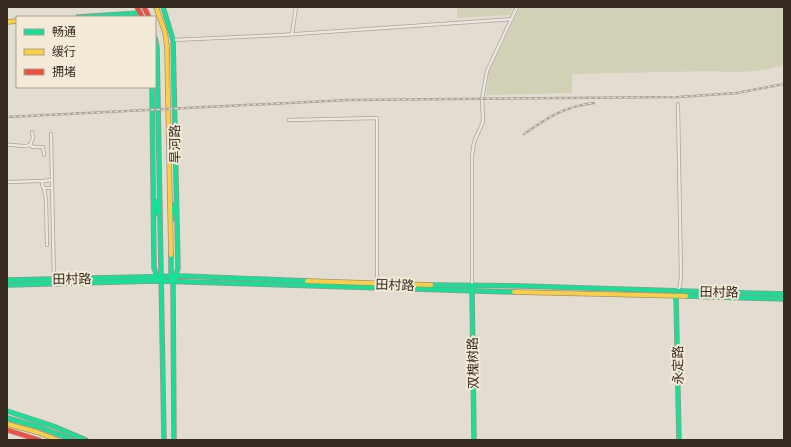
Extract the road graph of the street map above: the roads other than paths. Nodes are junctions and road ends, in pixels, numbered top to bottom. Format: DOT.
graph roads {
  1 [pos="137,7"];
  2 [pos="144,7"];
  3 [pos="156,7"];
  4 [pos="163,7"];
  5 [pos="296,7"];
  6 [pos="517,7"];
  7 [pos="141,15"];
  8 [pos="110,16"];
  9 [pos="148,16"];
  10 [pos="512,19"];
  11 [pos="292,34"];
  12 [pos="173,40"];
  13 [pos="156,42"];
  14 [pos="152,88"];
  15 [pos="678,104"];
  16 [pos="289,120"];
  17 [pos="32,132"];
  18 [pos="51,134"];
  19 [pos="7,145"];
  20 [pos="30,145"];
  21 [pos="44,155"];
  22 [pos="52,180"];
  23 [pos="43,181"];
  24 [pos="7,182"];
  25 [pos="44,188"];
  26 [pos="52,188"];
  27 [pos="154,194"];
  28 [pos="177,197"];
  29 [pos="160,221"];
  30 [pos="170,224"];
  31 [pos="47,245"];
  32 [pos="160,276"];
  33 [pos="173,276"];
  34 [pos="54,279"];
  35 [pos="7,280"];
  36 [pos="162,282"];
  37 [pos="173,282"];
  38 [pos="377,284"];
  39 [pos="7,285"];
  40 [pos="472,286"];
  41 [pos="677,291"];
  42 [pos="472,292"];
  43 [pos="784,294"];
  44 [pos="676,296"];
  45 [pos="784,299"];
  46 [pos="7,411"];
  47 [pos="7,418"];
  48 [pos="7,424"];
  49 [pos="7,430"];
  50 [pos="39,440"];
  51 [pos="58,440"];
  52 [pos="73,440"];
  53 [pos="86,440"];
  54 [pos="164,440"];
  55 [pos="174,440"];
  56 [pos="474,440"];
  57 [pos="678,440"];
  1 -- 7 [label="main road"];
  2 -- 9 [label="main road"];
  3 -- 30 [label="main road, 旱河路"];
  4 -- 12 [label="main road, 旱河路"];
  5 -- 11 [label="street"];
  6 -- 10 [label="street"];
  7 -- 8 [label="main road"];
  10 -- 11 [label="street"];
  10 -- 40 [label="street"];
  11 -- 12 [label="street"];
  12 -- 28 [label="main road, 旱河路"];
  13 -- 29 [label="main road, 旱河路"];
  14 -- 27 [label="main road, 旱河路"];
  15 -- 41 [label="street"];
  16 -- 38 [label="street"];
  17 -- 20 [label="street"];
  18 -- 22 [label="street"];
  19 -- 20 [label="street"];
  20 -- 21 [label="street"];
  22 -- 23 [label="street"];
  22 -- 26 [label="street"];
  23 -- 24 [label="street"];
  23 -- 25 [label="street"];
  25 -- 26 [label="street"];
  25 -- 31 [label="street"];
  26 -- 34 [label="street"];
  27 -- 29 [label="main road"];
  27 -- 32 [label="main road, 旱河路"];
  28 -- 30 [label="main road"];
  28 -- 33 [label="main road, 旱河路"];
  29 -- 32 [label="main road, 旱河路"];
  30 -- 33 [label="main road, 旱河路"];
  32 -- 33 [label="main road, 田村路"];
  32 -- 34 [label="main road, 田村路"];
  32 -- 36 [label="main road, 旱河路"];
  33 -- 37 [label="main road, 旱河路"];
  33 -- 38 [label="main road, 田村路"];
  34 -- 35 [label="main road, 田村路"];
  36 -- 37 [label="main road, 田村路"];
  36 -- 39 [label="main road, 田村路"];
  36 -- 54 [label="main road, 旱河路"];
  37 -- 42 [label="main road, 田村路"];
  37 -- 55 [label="main road, 旱河路"];
  38 -- 40 [label="main road, 田村路"];
  40 -- 41 [label="main road, 田村路"];
  40 -- 42 [label="main road, 双槐树路"];
  41 -- 43 [label="main road, 田村路"];
  41 -- 44 [label="main road, 永定路"];
  42 -- 44 [label="main road, 田村路"];
  42 -- 56 [label="main road, 双槐树路"];
  44 -- 45 [label="main road, 田村路"];
  44 -- 57 [label="main road, 永定路"];
  46 -- 53 [label="main road"];
  47 -- 52 [label="main road"];
  48 -- 51 [label="main road"];
  49 -- 50 [label="main road"];
}
